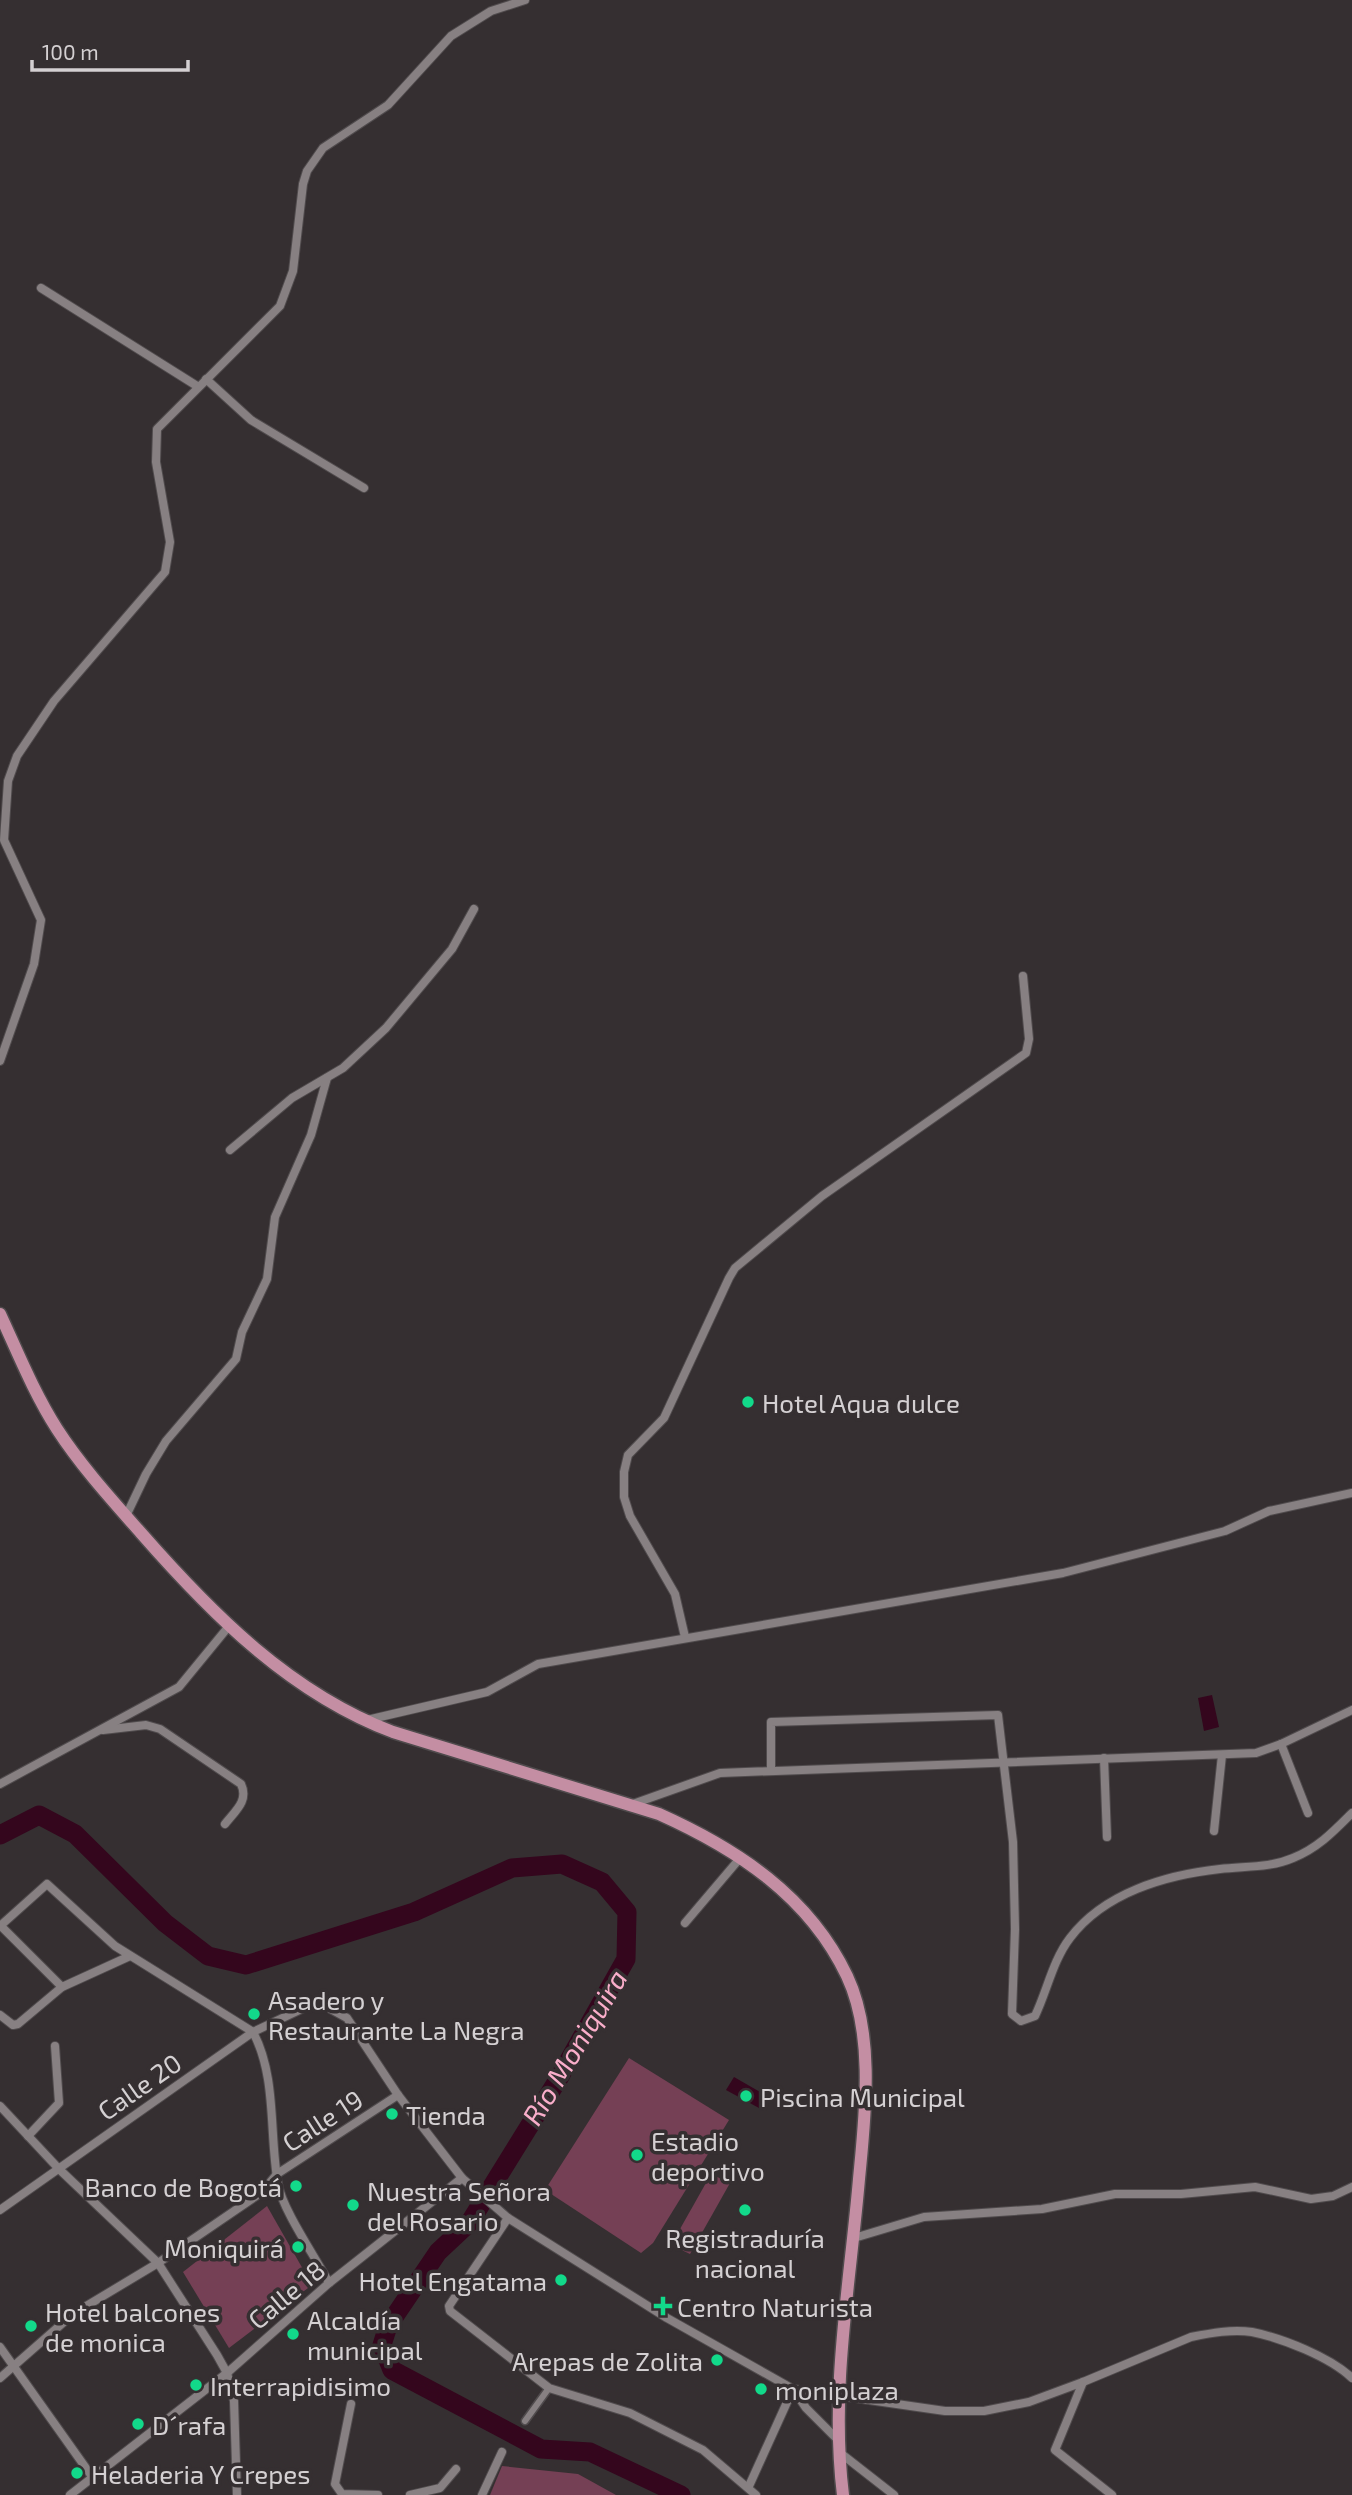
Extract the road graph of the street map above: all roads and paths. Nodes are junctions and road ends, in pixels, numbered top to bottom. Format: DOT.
graph roads {
  1 [pos="525,0"];
  2 [pos="41,288"];
  3 [pos="206,379"];
  4 [pos="197,386"];
  5 [pos="364,488"];
  6 [pos="474,909"];
  7 [pos="1023,976"];
  8 [pos="0,1061"];
  9 [pos="327,1078"];
  10 [pos="230,1150"];
  11 [pos="0,1314"];
  12 [pos="1352,1493"];
  13 [pos="127,1517"];
  14 [pos="229,1626"];
  15 [pos="685,1637"];
  16 [pos="1352,1710"];
  17 [pos="363,1721"];
  18 [pos="97,1731"];
  19 [pos="1281,1744"];
  20 [pos="1222,1755"];
  21 [pos="1104,1758"];
  22 [pos="1003,1765"];
  23 [pos="771,1770"];
  24 [pos="0,1784"];
  25 [pos="630,1805"];
  26 [pos="1308,1813"];
  27 [pos="1352,1814"];
  28 [pos="225,1824"];
  29 [pos="1214,1831"];
  30 [pos="1107,1837"];
  31 [pos="741,1857"];
  32 [pos="685,1923"];
  33 [pos="1,1926"];
  34 [pos="130,1956"];
  35 [pos="62,1987"];
  36 [pos="0,2015"];
  37 [pos="253,2032"];
  38 [pos="55,2046"];
  39 [pos="398,2095"];
  40 [pos="0,2106"];
  41 [pos="28,2136"];
  42 [pos="59,2169"];
  43 [pos="277,2174"];
  44 [pos="462,2178"];
  45 [pos="1352,2187"];
  46 [pos="0,2210"];
  47 [pos="508,2218"];
  48 [pos="854,2238"];
  49 [pos="158,2263"];
  50 [pos="329,2283"];
  51 [pos="0,2347"];
  52 [pos="14,2365"];
  53 [pos="227,2372"];
  54 [pos="0,2378"];
  55 [pos="1352,2378"];
  56 [pos="1083,2382"];
  57 [pos="549,2388"];
  58 [pos="793,2389"];
  59 [pos="837,2394"];
  60 [pos="351,2404"];
  61 [pos="525,2421"];
  62 [pos="839,2446"];
  63 [pos="502,2452"];
  64 [pos="456,2469"];
  65 [pos="93,2478"];
  66 [pos="749,2486"];
  67 [pos="1101,2491"];
  68 [pos="70,2495"];
  69 [pos="237,2495"];
  70 [pos="378,2495"];
  71 [pos="410,2495"];
  72 [pos="482,2495"];
  73 [pos="756,2495"];
  74 [pos="843,2495"];
  75 [pos="894,2495"];
  76 [pos="1112,2495"];
  1 -- 3 [label="street"];
  2 -- 4 [label="street"];
  3 -- 4 [label="street"];
  3 -- 5 [label="street"];
  4 -- 8 [label="street"];
  6 -- 9 [label="street"];
  7 -- 15 [label="street"];
  9 -- 10 [label="street"];
  9 -- 13 [label="street"];
  11 -- 13 [label="main road"];
  12 -- 15 [label="street"];
  13 -- 14 [label="main road"];
  14 -- 17 [label="main road"];
  14 -- 18 [label="street"];
  15 -- 17 [label="street"];
  16 -- 19 [label="street"];
  17 -- 25 [label="main road"];
  18 -- 24 [label="street"];
  18 -- 28 [label="street"];
  19 -- 20 [label="street"];
  19 -- 26 [label="street"];
  20 -- 21 [label="street"];
  20 -- 29 [label="street"];
  21 -- 22 [label="street"];
  21 -- 30 [label="street"];
  22 -- 23 [label="street"];
  22 -- 23 [label="street"];
  22 -- 27 [label="street"];
  23 -- 25 [label="street"];
  25 -- 31 [label="main road"];
  31 -- 32 [label="street"];
  31 -- 48 [label="main road"];
  33 -- 34 [label="street"];
  33 -- 35 [label="street"];
  34 -- 35 [label="street"];
  34 -- 37 [label="street"];
  35 -- 36 [label="street"];
  37 -- 39 [label="street, Calle 20"];
  37 -- 42 [label="street, Calle 20"];
  37 -- 43 [label="street"];
  38 -- 41 [label="street"];
  39 -- 43 [label="street, Calle 19"];
  39 -- 44 [label="street"];
  40 -- 41 [label="street"];
  41 -- 42 [label="street"];
  42 -- 46 [label="street, Calle 20"];
  42 -- 49 [label="street"];
  43 -- 49 [label="street, Calle 19"];
  43 -- 50 [label="street"];
  44 -- 47 [label="street"];
  44 -- 50 [label="street, Calle 18"];
  45 -- 48 [label="street"];
  47 -- 57 [label="street"];
  47 -- 58 [label="street"];
  48 -- 59 [label="main road"];
  49 -- 52 [label="street, Calle 19"];
  49 -- 53 [label="street"];
  50 -- 53 [label="street, Calle 18"];
  51 -- 52 [label="street"];
  52 -- 54 [label="street, Calle 19"];
  52 -- 65 [label="street"];
  53 -- 65 [label="street, Calle 18"];
  53 -- 69 [label="street"];
  55 -- 56 [label="street"];
  56 -- 59 [label="street"];
  56 -- 67 [label="street"];
  57 -- 61 [label="street"];
  57 -- 66 [label="street"];
  58 -- 59 [label="street"];
  58 -- 62 [label="street"];
  58 -- 66 [label="street"];
  59 -- 62 [label="main road"];
  60 -- 70 [label="street"];
  62 -- 74 [label="main road"];
  62 -- 75 [label="street"];
  63 -- 72 [label="street"];
  64 -- 71 [label="street"];
  65 -- 68 [label="street, Calle 18"];
  66 -- 73 [label="street"];
  67 -- 76 [label="street"];
}
